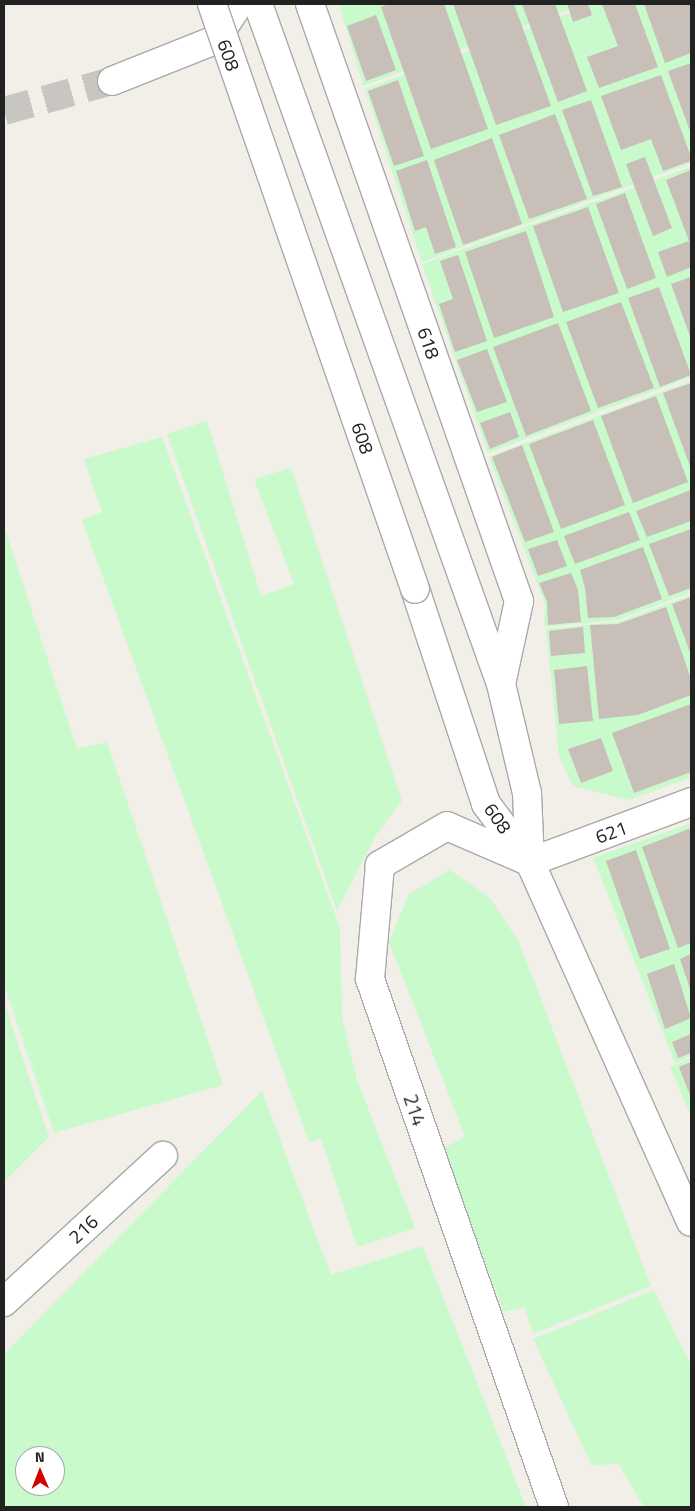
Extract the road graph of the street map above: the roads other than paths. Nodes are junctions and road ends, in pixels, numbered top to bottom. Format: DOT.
graph roads {
  1 [pos="212,4"];
  2 [pos="238,4"];
  3 [pos="258,4"];
  4 [pos="310,4"];
  5 [pos="112,81"];
  6 [pos="501,684"];
  7 [pos="691,802"];
  8 [pos="530,862"];
  9 [pos="163,1156"];
  10 [pos="691,1222"];
  11 [pos="4,1302"];
  12 [pos="554,1507"];
  1 -- 8 [label="street, 608, bridge"];
  2 -- 5 [label="street"];
  3 -- 6 [label="street, 608"];
  4 -- 6 [label="street, 618"];
  6 -- 8 [label="street, 608"];
  7 -- 8 [label="street, 621"];
  8 -- 10 [label="street, 608"];
  8 -- 12 [label="street, 214"];
  9 -- 11 [label="street, 216"];
}
